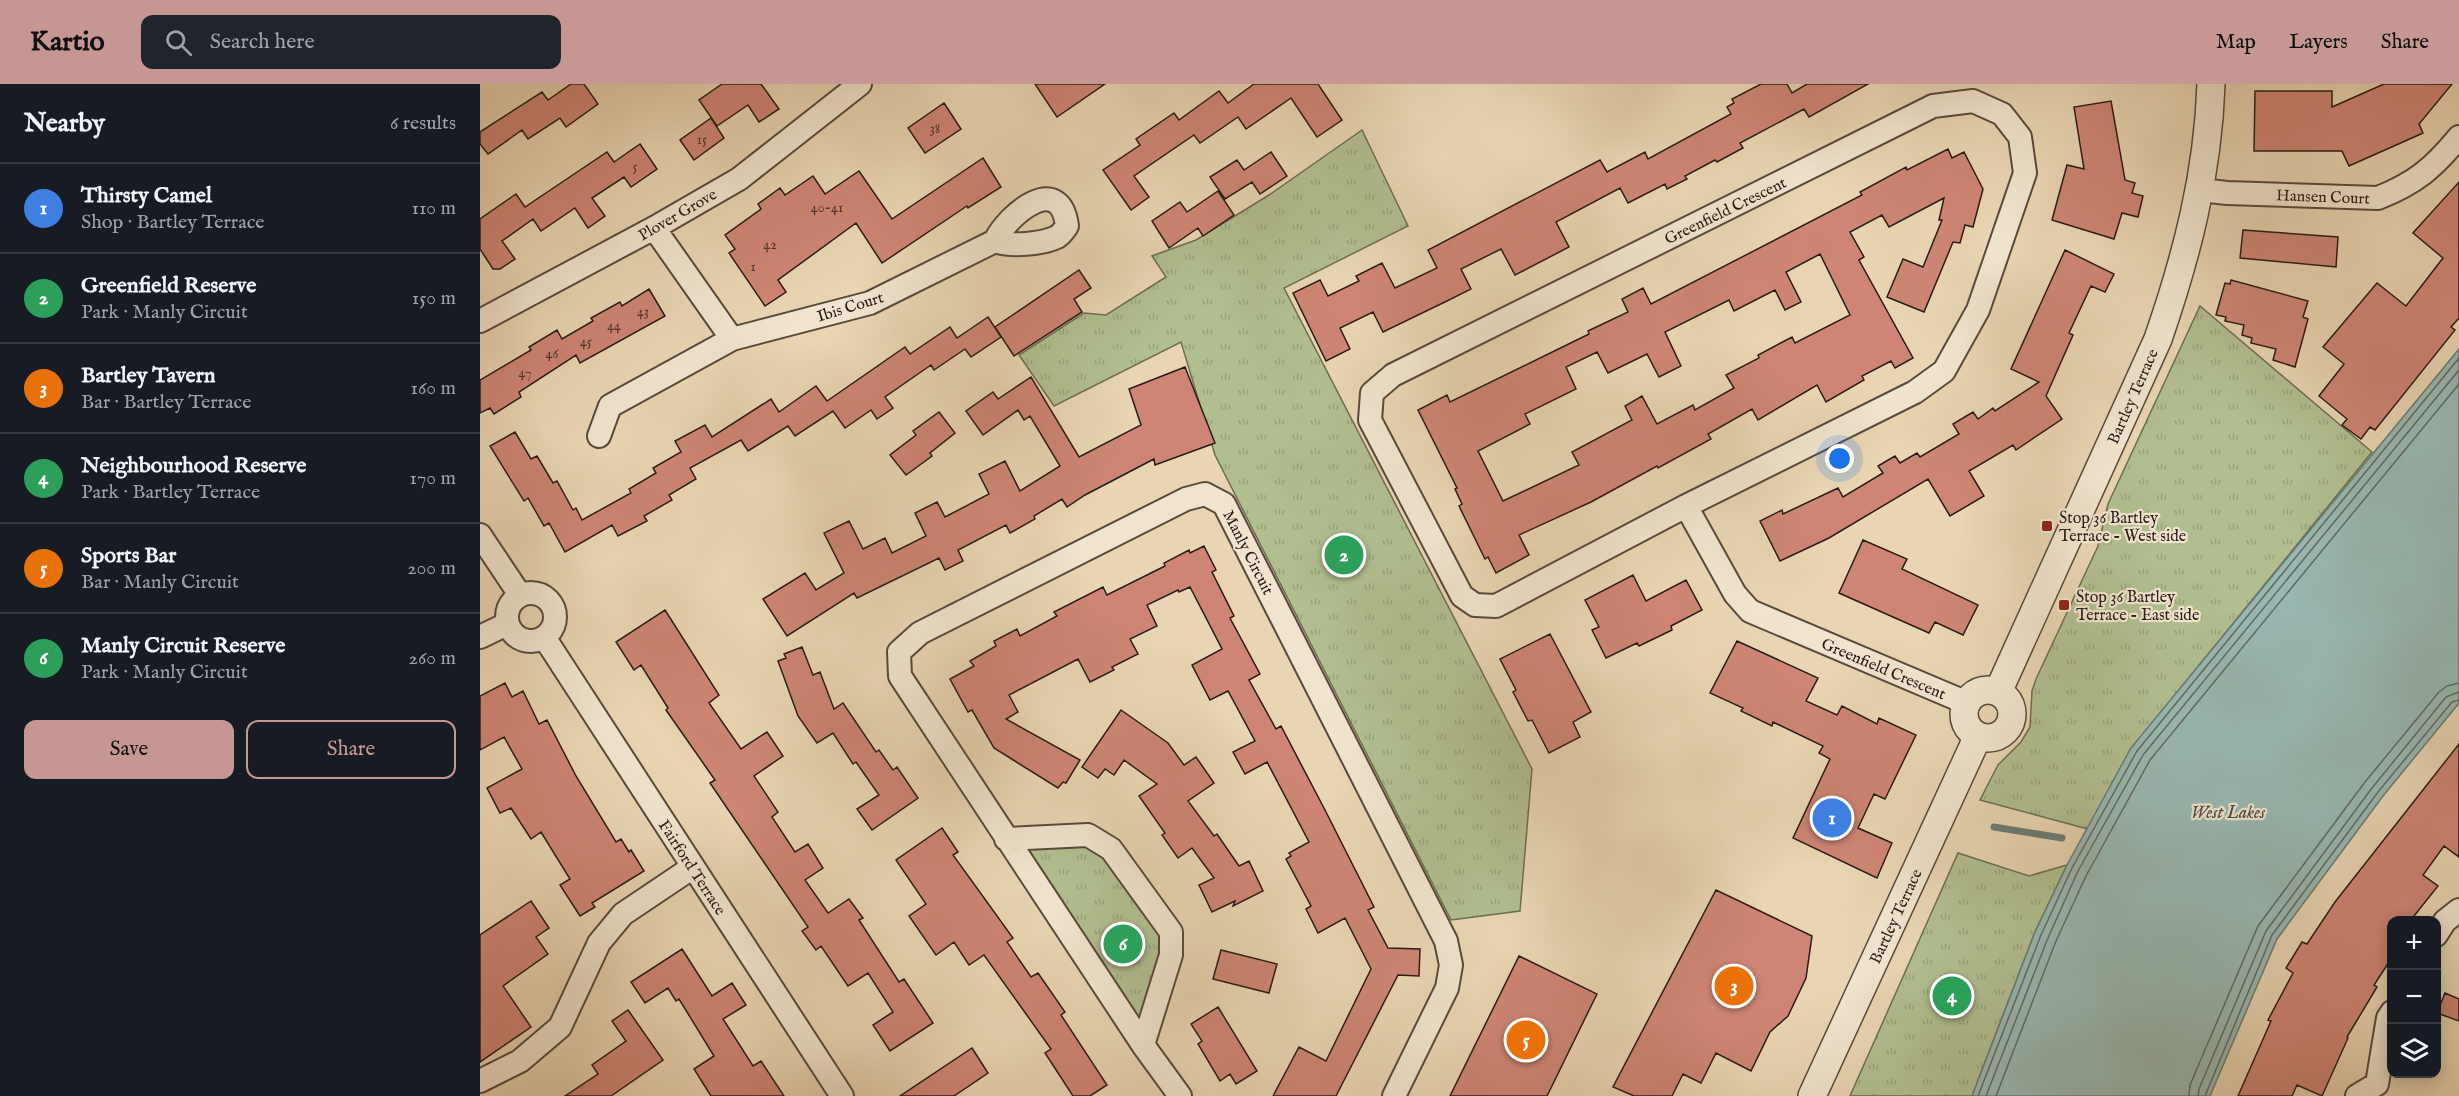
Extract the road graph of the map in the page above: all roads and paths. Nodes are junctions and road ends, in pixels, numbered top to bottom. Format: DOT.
graph roads {
  1 [pos="860,84"];
  2 [pos="2211,84"];
  3 [pos="2459,137"];
  4 [pos="2201,190"];
  5 [pos="654,228"];
  6 [pos="995,241"];
  7 [pos="480,321"];
  8 [pos="732,339"];
  9 [pos="599,436"];
  10 [pos="1686,506"];
  11 [pos="480,535"];
  12 [pos="520,595"];
  13 [pos="507,624"];
  14 [pos="480,636"];
  15 [pos="544,637"];
  16 [pos="1998,692"];
  17 [pos="1966,703"];
  18 [pos="1978,736"];
  19 [pos="1006,839"];
  20 [pos="693,867"];
  21 [pos="2459,910"];
  22 [pos="2441,927"];
  23 [pos="2387,1024"];
  24 [pos="1143,1045"];
  25 [pos="480,1081"];
  26 [pos="842,1096"];
  27 [pos="1180,1096"];
  28 [pos="1394,1096"];
  29 [pos="1812,1096"];
  30 [pos="2357,1096"];
  1 -- 5 [label="street, Plover Grove"];
  2 -- 4 [label="street, Bartley Terrace"];
  3 -- 4 [label="street, Hansen Court"];
  4 -- 16 [label="street, Bartley Terrace"];
  5 -- 7 [label="street, Plover Grove"];
  5 -- 8 [label="street"];
  6 -- 8 [label="street, Ibis Court"];
  8 -- 9 [label="street, Ibis Court"];
  10 -- 10 [label="street, Greenfield Crescent"];
  10 -- 17 [label="street, Greenfield Crescent"];
  11 -- 12 [label="street"];
  12 -- 13 [label="street"];
  12 -- 15 [label="street"];
  13 -- 14 [label="street"];
  13 -- 15 [label="street"];
  15 -- 20 [label="street, Fairford Terrace"];
  16 -- 17 [label="street"];
  16 -- 18 [label="street"];
  17 -- 18 [label="street"];
  18 -- 29 [label="street, Bartley Terrace"];
  19 -- 24 [label="street, Manly Circuit"];
  19 -- 24 [label="street"];
  19 -- 28 [label="street, Manly Circuit"];
  20 -- 25 [label="street"];
  20 -- 26 [label="street, Fairford Terrace"];
  21 -- 22 [label="street"];
  23 -- 30 [label="street"];
  24 -- 27 [label="street, Manly Circuit"];
}
